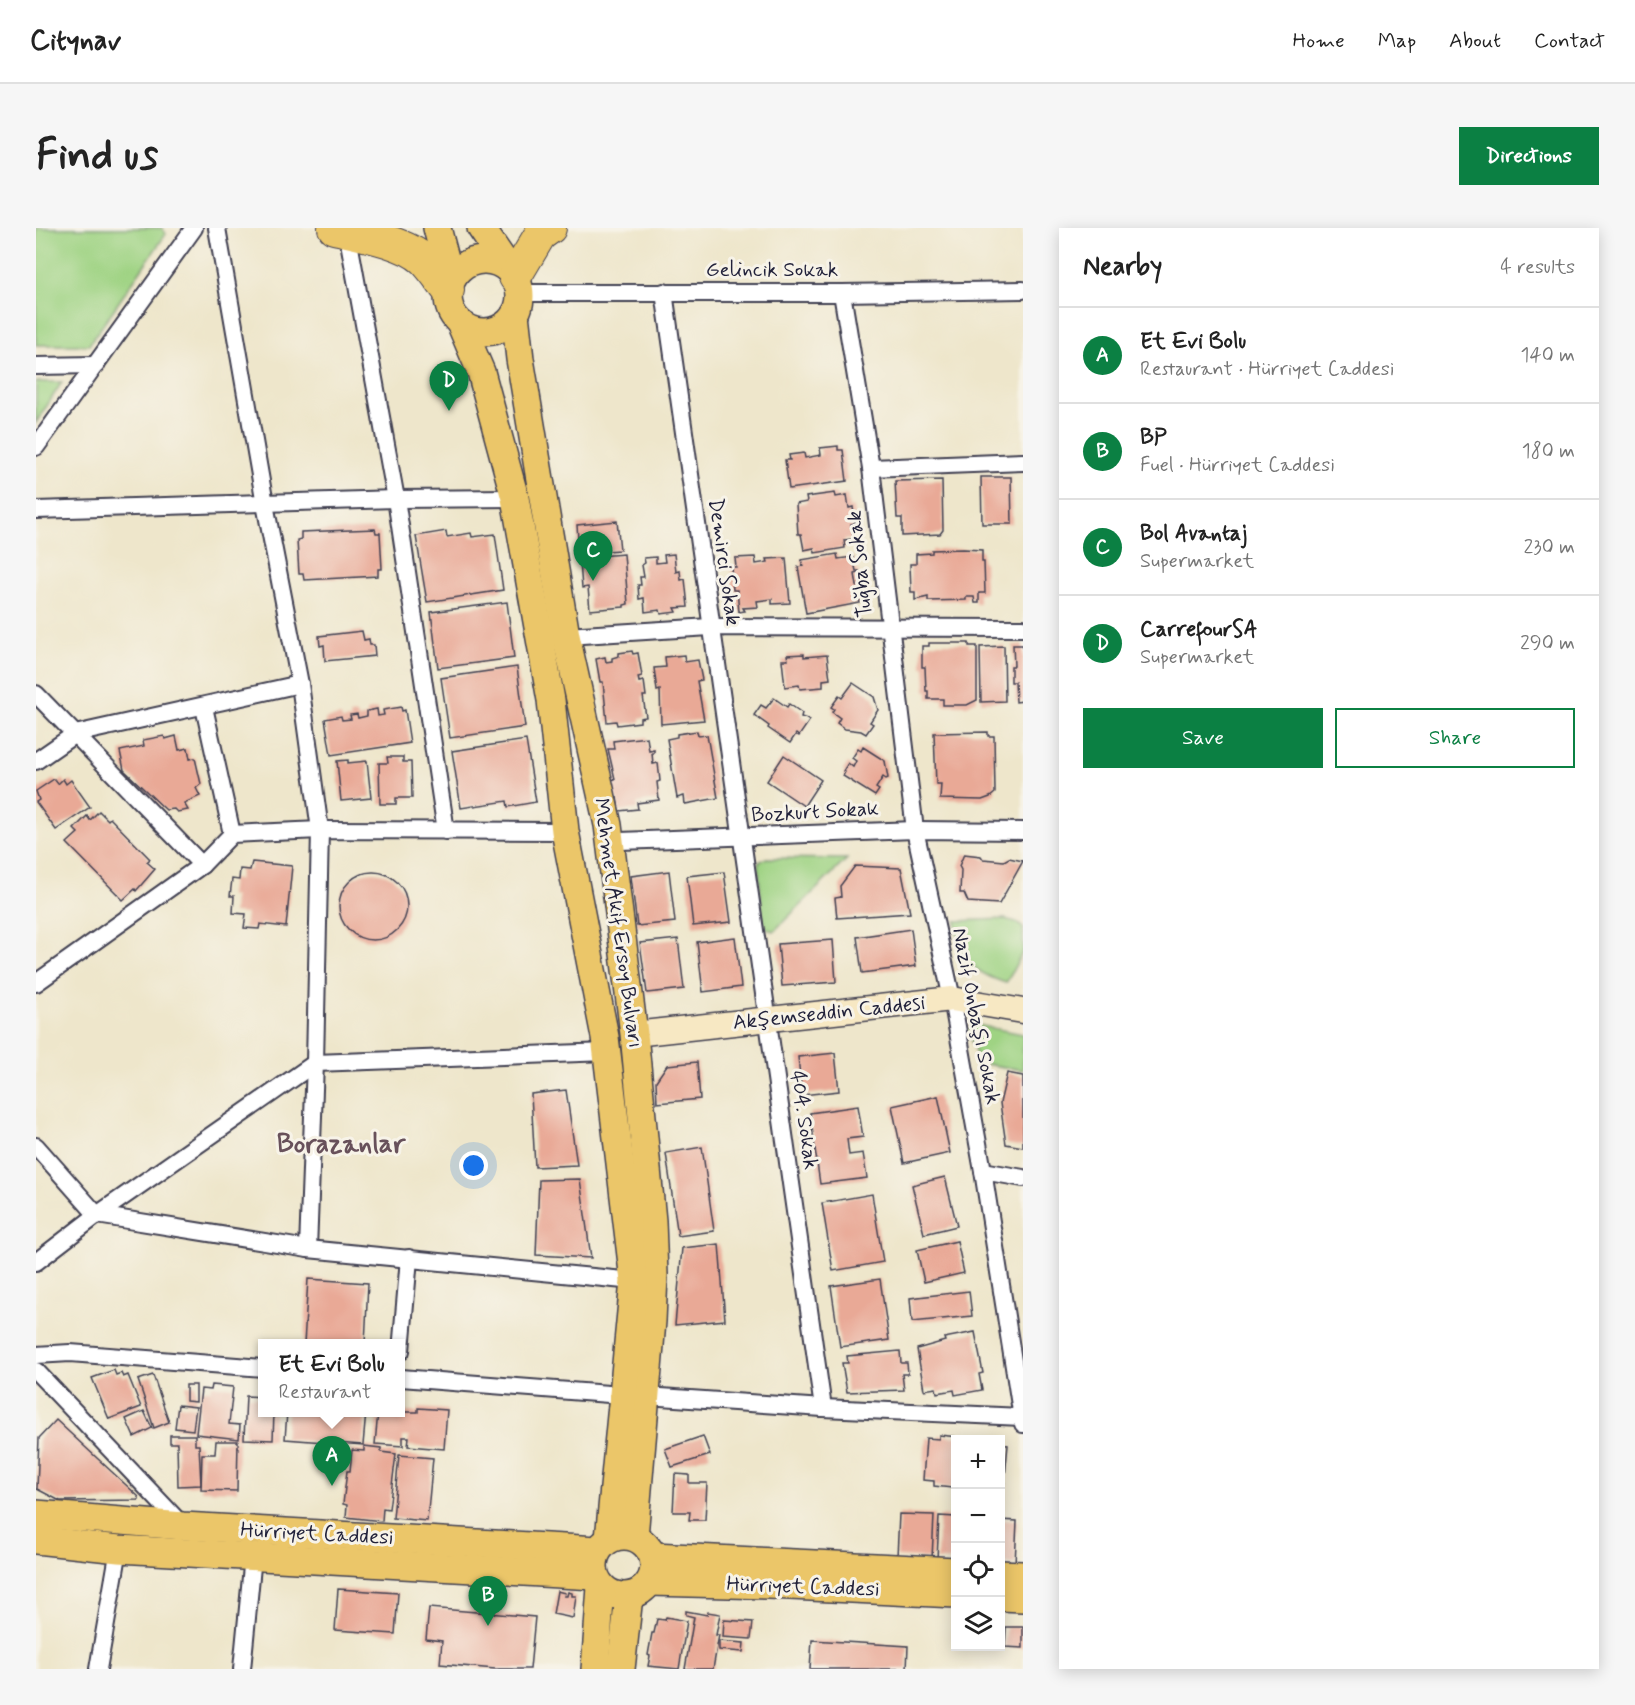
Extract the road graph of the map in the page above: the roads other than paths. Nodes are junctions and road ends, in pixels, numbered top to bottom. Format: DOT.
graph roads {
  1 [pos="194,228"];
  2 [pos="217,228"];
  3 [pos="436,228"];
  4 [pos="482,228"];
  5 [pos="550,228"];
  6 [pos="341,230"];
  7 [pos="449,285"];
  8 [pos="516,289"];
  9 [pos="1023,290"];
  10 [pos="664,292"];
  11 [pos="842,293"];
  12 [pos="461,325"];
  13 [pos="520,359"];
  14 [pos="96,365"];
  15 [pos="36,366"];
  16 [pos="481,372"];
  17 [pos="36,447"];
  18 [pos="1023,462"];
  19 [pos="871,468"];
  20 [pos="515,498"];
  21 [pos="396,500"];
  22 [pos="265,504"];
  23 [pos="36,510"];
  24 [pos="710,627"];
  25 [pos="1023,628"];
  26 [pos="889,629"];
  27 [pos="566,636"];
  28 [pos="300,684"];
  29 [pos="36,694"];
  30 [pos="204,706"];
  31 [pos="75,734"];
  32 [pos="36,761"];
  33 [pos="321,830"];
  34 [pos="915,830"];
  35 [pos="446,831"];
  36 [pos="565,831"];
  37 [pos="1023,831"];
  38 [pos="232,834"];
  39 [pos="610,838"];
  40 [pos="743,838"];
  41 [pos="202,865"];
  42 [pos="36,983"];
  43 [pos="952,999"];
  44 [pos="1023,1011"];
  45 [pos="767,1020"];
  46 [pos="634,1034"];
  47 [pos="607,1052"];
  48 [pos="315,1063"];
  49 [pos="36,1146"];
  50 [pos="983,1171"];
  51 [pos="1023,1179"];
  52 [pos="97,1215"];
  53 [pos="308,1249"];
  54 [pos="409,1258"];
  55 [pos="36,1262"];
  56 [pos="634,1281"];
  57 [pos="402,1339"];
  58 [pos="36,1355"];
  59 [pos="1018,1366"];
  60 [pos="258,1368"];
  61 [pos="36,1371"];
  62 [pos="405,1378"];
  63 [pos="634,1395"];
  64 [pos="823,1408"];
  65 [pos="1022,1421"];
  66 [pos="36,1514"];
  67 [pos="183,1526"];
  68 [pos="36,1540"];
  69 [pos="119,1549"];
  70 [pos="253,1556"];
  71 [pos="621,1565"];
  72 [pos="951,1571"];
  73 [pos="1005,1574"];
  74 [pos="1023,1575"];
  75 [pos="951,1594"];
  76 [pos="1005,1597"];
  77 [pos="1023,1598"];
  78 [pos="98,1669"];
  79 [pos="242,1669"];
  80 [pos="595,1669"];
  81 [pos="621,1669"];
  1 -- 14 [label="street"];
  2 -- 22 [label="street"];
  3 -- 7 [label="main road"];
  4 -- 8 [label="main road"];
  5 -- 8 [label="highway"];
  6 -- 7 [label="highway"];
  6 -- 21 [label="street"];
  7 -- 8 [label="main road"];
  7 -- 12 [label="main road"];
  8 -- 10 [label="street, Gelincik Sokak"];
  8 -- 12 [label="main road"];
  8 -- 13 [label="main road, Mehmet Akif Ersoy Bulvarı"];
  9 -- 11 [label="street, Gelincik Sokak"];
  10 -- 11 [label="street, Gelincik Sokak"];
  10 -- 24 [label="street, Demirci Sokak"];
  11 -- 19 [label="street, Tuğba Sokak"];
  12 -- 16 [label="main road, Mehmet Akif Ersoy Bulvarı"];
  13 -- 16 [label="main road"];
  13 -- 27 [label="main road, Mehmet Akif Ersoy Bulvarı"];
  14 -- 15 [label="street"];
  14 -- 17 [label="street"];
  16 -- 20 [label="main road, Mehmet Akif Ersoy Bulvarı"];
  18 -- 19 [label="street"];
  19 -- 26 [label="street, Tuğba Sokak"];
  20 -- 21 [label="street"];
  20 -- 36 [label="main road, Mehmet Akif Ersoy Bulvarı"];
  21 -- 22 [label="street"];
  21 -- 35 [label="street"];
  22 -- 23 [label="street"];
  22 -- 28 [label="street"];
  24 -- 26 [label="street"];
  24 -- 27 [label="street"];
  24 -- 40 [label="street, Demirci Sokak"];
  25 -- 26 [label="street"];
  26 -- 34 [label="street, Tuğba Sokak"];
  27 -- 39 [label="main road, Mehmet Akif Ersoy Bulvarı"];
  28 -- 30 [label="street"];
  28 -- 33 [label="street"];
  29 -- 31 [label="street"];
  30 -- 31 [label="street"];
  30 -- 38 [label="street"];
  31 -- 32 [label="street"];
  31 -- 41 [label="street"];
  33 -- 35 [label="street"];
  33 -- 38 [label="street"];
  33 -- 48 [label="street"];
  34 -- 37 [label="street, Bozkurt Sokak"];
  34 -- 40 [label="street, Bozkurt Sokak"];
  34 -- 43 [label="street, Nazif Onbaşı Sokak"];
  35 -- 36 [label="street"];
  36 -- 47 [label="main road, Mehmet Akif Ersoy Bulvarı"];
  38 -- 41 [label="street"];
  39 -- 40 [label="street, Bozkurt Sokak"];
  39 -- 46 [label="main road, Mehmet Akif Ersoy Bulvarı"];
  40 -- 45 [label="street, 404. Sokak"];
  41 -- 42 [label="street"];
  43 -- 44 [label="main road, Akşemseddin Caddesi"];
  43 -- 45 [label="main road, Akşemseddin Caddesi"];
  43 -- 50 [label="street, Nazif Onbaşı Sokak"];
  45 -- 46 [label="main road, Akşemseddin Caddesi"];
  45 -- 64 [label="street, 404. Sokak"];
  46 -- 63 [label="main road, Mehmet Akif Ersoy Bulvarı"];
  47 -- 48 [label="street"];
  47 -- 56 [label="main road, Mehmet Akif Ersoy Bulvarı"];
  48 -- 52 [label="street"];
  48 -- 53 [label="street"];
  49 -- 52 [label="street"];
  50 -- 51 [label="street"];
  50 -- 59 [label="street, Nazif Onbaşı Sokak"];
  52 -- 53 [label="street"];
  52 -- 55 [label="street"];
  53 -- 54 [label="street"];
  54 -- 56 [label="street"];
  54 -- 57 [label="street"];
  56 -- 63 [label="main road, Mehmet Akif Ersoy Bulvarı"];
  58 -- 60 [label="street"];
  59 -- 65 [label="street, Nazif Onbaşı Sokak"];
  61 -- 67 [label="street"];
  62 -- 63 [label="street"];
  63 -- 64 [label="street"];
  63 -- 71 [label="main road, Mehmet Akif Ersoy Bulvarı"];
  64 -- 65 [label="street"];
  66 -- 67 [label="main road, Hürriyet Caddesi"];
  67 -- 71 [label="main road, Hürriyet Caddesi"];
  68 -- 69 [label="main road, Hürriyet Caddesi"];
  69 -- 70 [label="main road, Hürriyet Caddesi"];
  69 -- 78 [label="street"];
  70 -- 71 [label="main road, Hürriyet Caddesi"];
  70 -- 79 [label="street"];
  71 -- 72 [label="main road, Hürriyet Caddesi"];
  71 -- 75 [label="main road, Hürriyet Caddesi"];
  71 -- 80 [label="main road, Mehmet Akif Ersoy Bulvarı"];
  71 -- 81 [label="main road, Mehmet Akif Ersoy Bulvarı"];
  73 -- 74 [label="main road"];
  76 -- 77 [label="main road"];
}
